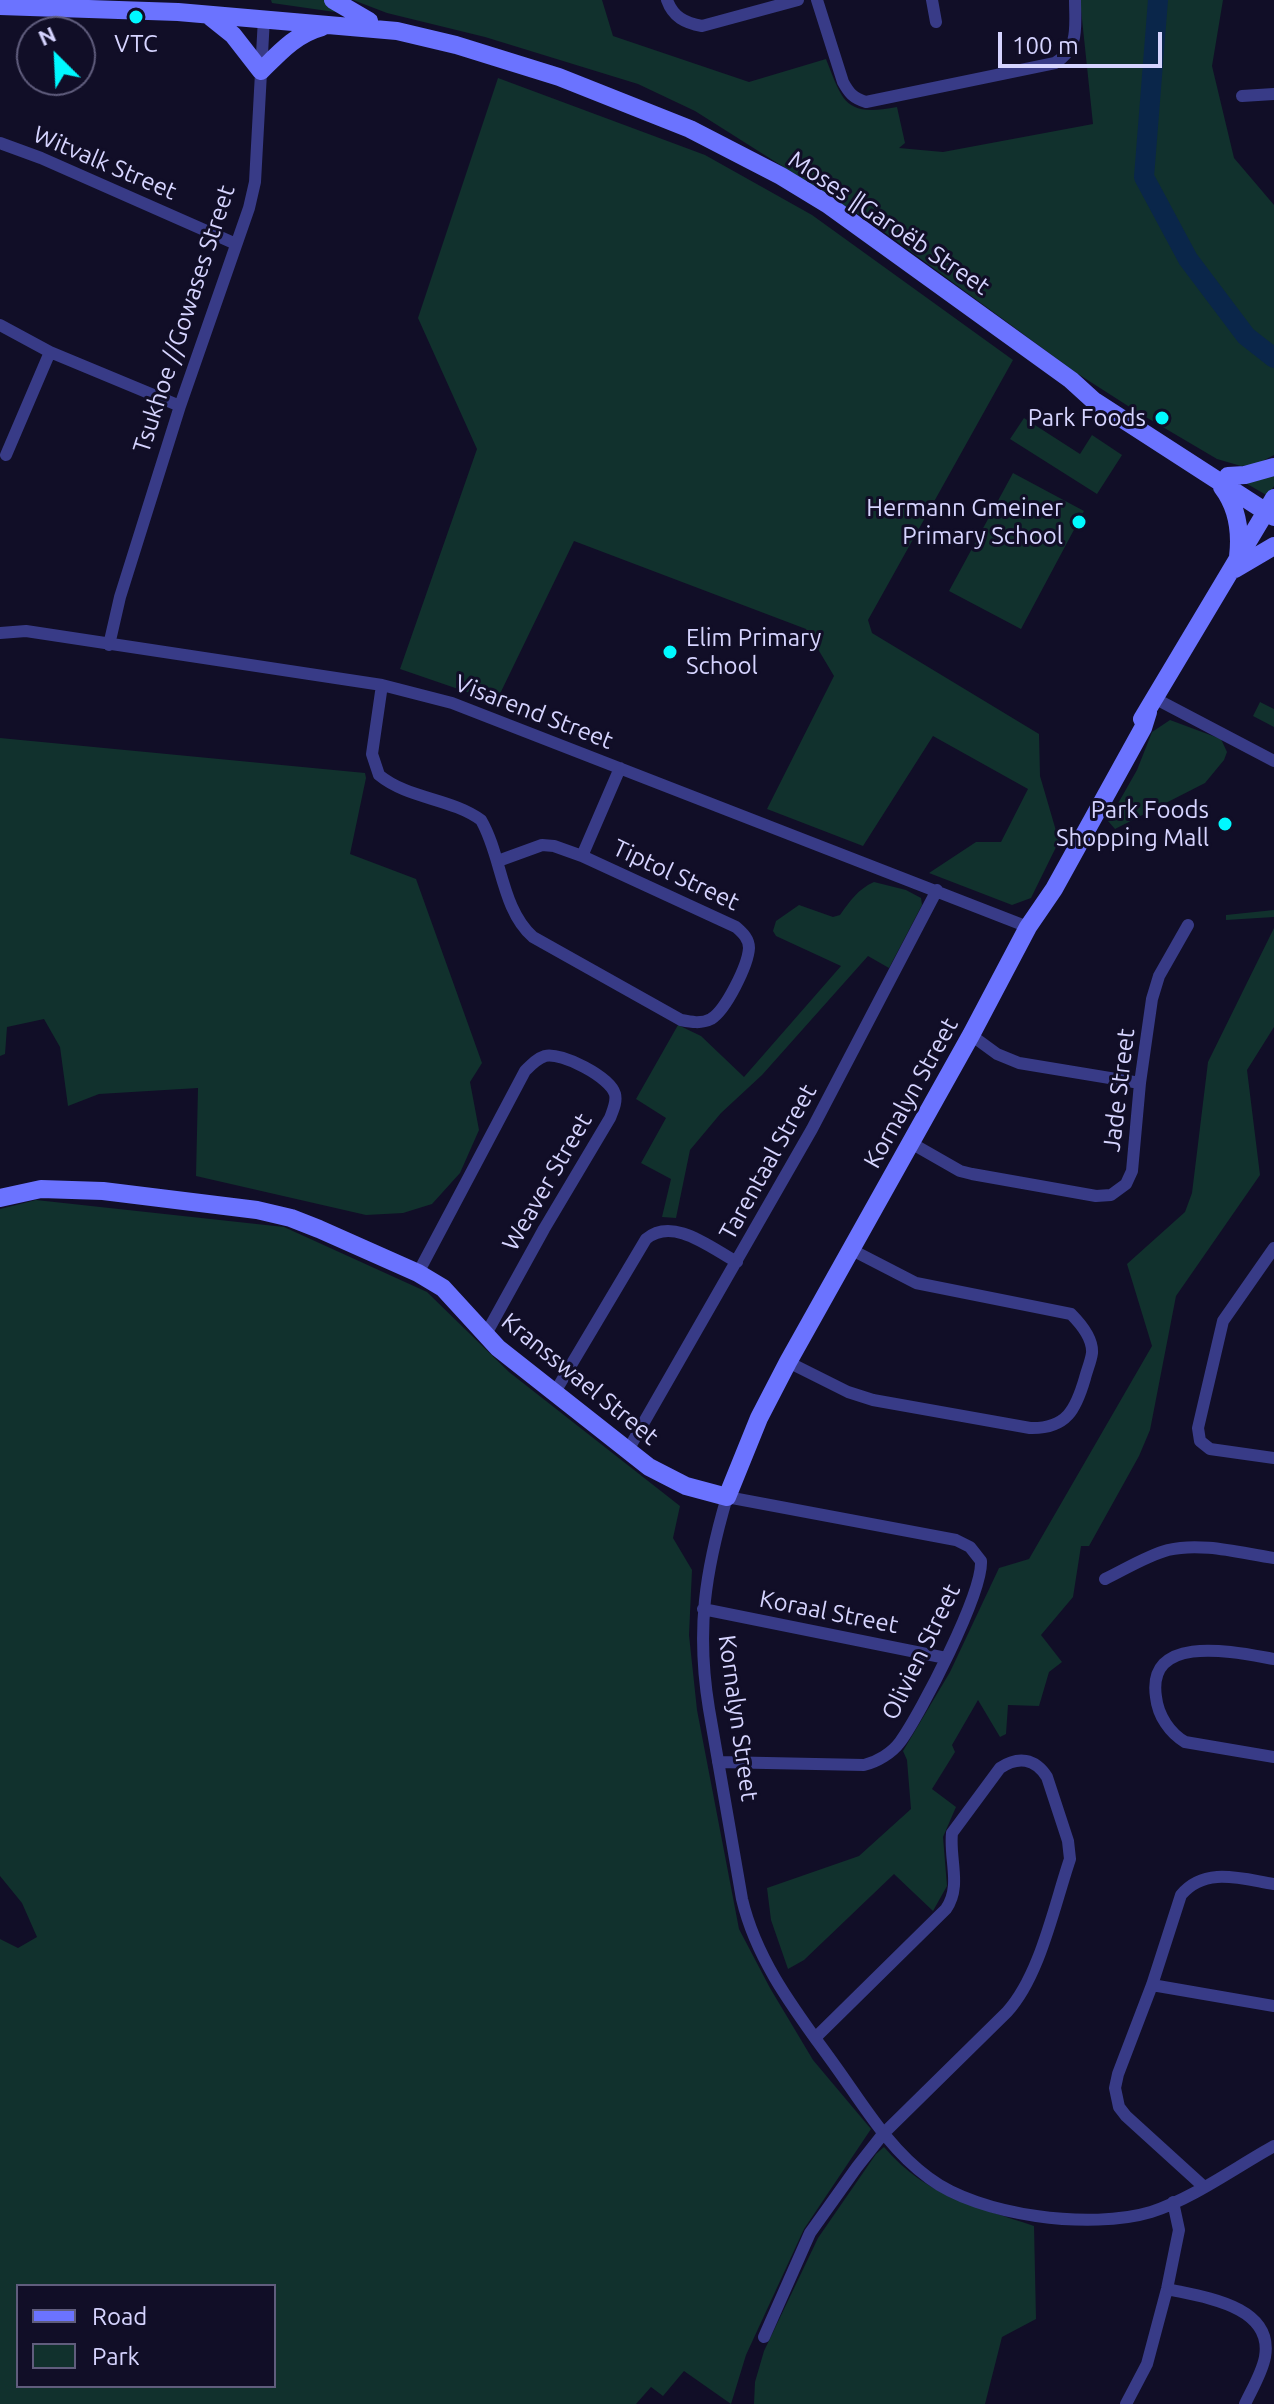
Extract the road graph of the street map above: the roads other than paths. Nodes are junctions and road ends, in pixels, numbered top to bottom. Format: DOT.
graph roads {
  1 [pos="333,0"];
  2 [pos="667,0"];
  3 [pos="798,0"];
  4 [pos="817,0"];
  5 [pos="932,0"];
  6 [pos="1075,0"];
  7 [pos="184,1"];
  8 [pos="0,6"];
  9 [pos="63,6"];
  10 [pos="264,9"];
  11 [pos="205,14"];
  12 [pos="369,21"];
  13 [pos="936,22"];
  14 [pos="332,25"];
  15 [pos="397,31"];
  16 [pos="261,71"];
  17 [pos="1274,94"];
  18 [pos="1242,96"];
  19 [pos="0,143"];
  20 [pos="236,244"];
  21 [pos="0,325"];
  22 [pos="50,352"];
  23 [pos="180,406"];
  24 [pos="6,455"];
  25 [pos="1274,467"];
  26 [pos="1222,478"];
  27 [pos="1272,508"];
  28 [pos="1274,546"];
  29 [pos="1235,566"];
  30 [pos="0,633"];
  31 [pos="109,645"];
  32 [pos="382,685"];
  33 [pos="1152,706"];
  34 [pos="1274,761"];
  35 [pos="620,768"];
  36 [pos="582,856"];
  37 [pos="498,861"];
  38 [pos="937,890"];
  39 [pos="1032,920"];
  40 [pos="1188,925"];
  41 [pos="971,1035"];
  42 [pos="1140,1083"];
  43 [pos="911,1143"];
  44 [pos="0,1198"];
  45 [pos="1274,1248"];
  46 [pos="852,1250"];
  47 [pos="737,1262"];
  48 [pos="418,1273"];
  49 [pos="486,1334"];
  50 [pos="788,1362"];
  51 [pos="555,1392"];
  52 [pos="628,1450"];
  53 [pos="1274,1458"];
  54 [pos="727,1497"];
  55 [pos="1274,1558"];
  56 [pos="1105,1579"];
  57 [pos="703,1609"];
  58 [pos="946,1658"];
  59 [pos="1274,1659"];
  60 [pos="1274,1757"];
  61 [pos="718,1762"];
  62 [pos="1274,1884"];
  63 [pos="1152,1985"];
  64 [pos="1274,2006"];
  65 [pos="815,2038"];
  66 [pos="883,2134"];
  67 [pos="1274,2146"];
  68 [pos="1203,2186"];
  69 [pos="1173,2202"];
  70 [pos="1167,2289"];
  71 [pos="764,2337"];
  72 [pos="1126,2404"];
  73 [pos="1245,2404"];
  1 -- 12 [label="main road"];
  2 -- 3 [label="street"];
  4 -- 6 [label="street"];
  5 -- 13 [label="street"];
  7 -- 9 [label="main road, Moses ǁGaroëb Street"];
  7 -- 10 [label="main road, Moses ǁGaroëb Street"];
  8 -- 9 [label="main road, Moses ǁGaroëb Street"];
  9 -- 11 [label="main road, Moses ǁGaroëb Street"];
  10 -- 11 [label="main road, Moses ǁGaroëb Street"];
  10 -- 12 [label="main road, Moses ǁGaroëb Street"];
  10 -- 14 [label="main road, Moses ǁGaroëb Street"];
  10 -- 16 [label="street, Tsukhoe //Gowases Street"];
  11 -- 16 [label="main road"];
  12 -- 15 [label="main road, Moses ǁGaroëb Street"];
  14 -- 15 [label="main road, Moses ǁGaroëb Street"];
  14 -- 16 [label="main road"];
  15 -- 26 [label="main road, Moses ǁGaroëb Street"];
  16 -- 20 [label="street, Tsukhoe //Gowases Street"];
  17 -- 18 [label="street"];
  19 -- 20 [label="street, Witvalk Street"];
  20 -- 23 [label="street, Tsukhoe //Gowases Street"];
  21 -- 22 [label="street"];
  22 -- 23 [label="street"];
  22 -- 24 [label="street"];
  23 -- 31 [label="street, Tsukhoe //Gowases Street"];
  25 -- 26 [label="main road"];
  26 -- 27 [label="main road, Moses ǁGaroëb Street"];
  26 -- 29 [label="main road"];
  27 -- 29 [label="main road, Kornalyn Street"];
  28 -- 29 [label="main road"];
  29 -- 33 [label="main road, Kornalyn Street"];
  30 -- 31 [label="street, Visarend Street"];
  31 -- 32 [label="street, Visarend Street"];
  32 -- 35 [label="street, Visarend Street"];
  32 -- 37 [label="street, Tiptol Street"];
  33 -- 34 [label="street"];
  33 -- 39 [label="main road, Kornalyn Street"];
  35 -- 36 [label="street"];
  35 -- 38 [label="street, Visarend Street"];
  36 -- 37 [label="street, Tiptol Street"];
  36 -- 37 [label="street, Tiptol Street"];
  38 -- 39 [label="street, Visarend Street"];
  38 -- 47 [label="street, Tarentaal Street"];
  39 -- 41 [label="main road, Kornalyn Street"];
  40 -- 42 [label="street, Jade Street"];
  41 -- 42 [label="street"];
  41 -- 43 [label="main road, Kornalyn Street"];
  42 -- 43 [label="street, Jade Street"];
  43 -- 46 [label="main road, Kornalyn Street"];
  44 -- 48 [label="main road, Kransswael Street"];
  45 -- 53 [label="street"];
  46 -- 50 [label="main road, Kornalyn Street"];
  46 -- 50 [label="street"];
  47 -- 51 [label="street"];
  47 -- 52 [label="street, Tarentaal Street"];
  48 -- 49 [label="main road, Kransswael Street"];
  48 -- 49 [label="street, Weaver Street"];
  49 -- 51 [label="main road, Kransswael Street"];
  50 -- 54 [label="main road, Kornalyn Street"];
  51 -- 52 [label="main road, Kransswael Street"];
  52 -- 54 [label="main road, Kransswael Street"];
  54 -- 57 [label="street, Kornalyn Street"];
  54 -- 58 [label="street, Olivien Street"];
  55 -- 56 [label="street"];
  57 -- 58 [label="street, Koraal Street"];
  57 -- 61 [label="street, Kornalyn Street"];
  58 -- 61 [label="street, Olivien Street"];
  59 -- 60 [label="street"];
  61 -- 65 [label="street, Kornalyn Street"];
  62 -- 63 [label="street"];
  63 -- 64 [label="street"];
  63 -- 68 [label="street"];
  65 -- 66 [label="street, Kornalyn Street"];
  65 -- 66 [label="street"];
  66 -- 69 [label="street, Kornalyn Street"];
  66 -- 71 [label="street"];
  67 -- 68 [label="street, Kornalyn Street"];
  68 -- 69 [label="street, Kornalyn Street"];
  69 -- 70 [label="street"];
  70 -- 72 [label="street"];
  70 -- 73 [label="street"];
}
